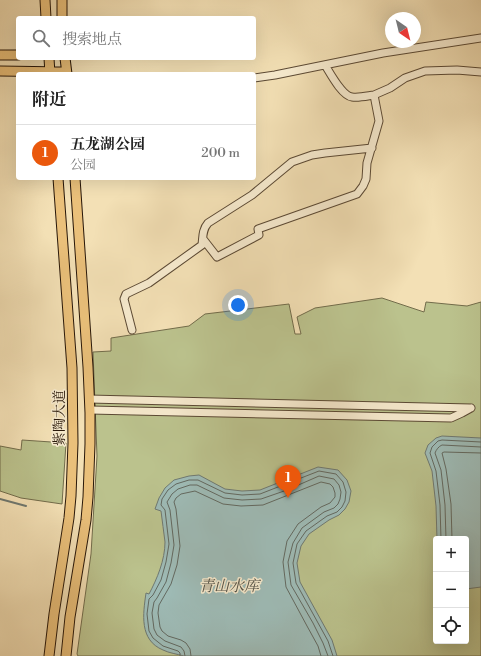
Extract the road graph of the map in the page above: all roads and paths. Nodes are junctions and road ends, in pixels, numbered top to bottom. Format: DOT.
graph roads {
  1 [pos="45,0"];
  2 [pos="62,0"];
  3 [pos="46,16"];
  4 [pos="62,16"];
  5 [pos="481,38"];
  6 [pos="0,55"];
  7 [pos="16,55"];
  8 [pos="49,60"];
  9 [pos="65,60"];
  10 [pos="325,65"];
  11 [pos="0,71"];
  12 [pos="25,72"];
  13 [pos="50,72"];
  14 [pos="66,72"];
  15 [pos="481,72"];
  16 [pos="256,78"];
  17 [pos="374,95"];
  18 [pos="372,148"];
  19 [pos="58,180"];
  20 [pos="75,180"];
  21 [pos="203,239"];
  22 [pos="132,330"];
  23 [pos="89,400"];
  24 [pos="90,410"];
  25 [pos="49,656"];
  26 [pos="66,656"];
  1 -- 3 [label="main road"];
  2 -- 4 [label="main road"];
  5 -- 10 [label="street"];
  6 -- 7 [label="main road"];
  8 -- 13 [label="main road"];
  9 -- 14 [label="main road"];
  10 -- 16 [label="street"];
  10 -- 17 [label="street"];
  11 -- 12 [label="main road"];
  15 -- 17 [label="street"];
  17 -- 18 [label="street"];
  18 -- 21 [label="street"];
  18 -- 21 [label="street"];
  19 -- 25 [label="main road, 紫陶大道"];
  20 -- 23 [label="main road"];
  21 -- 22 [label="street"];
  23 -- 24 [label="main road"];
  23 -- 24 [label="street"];
  24 -- 26 [label="main road"];
}
